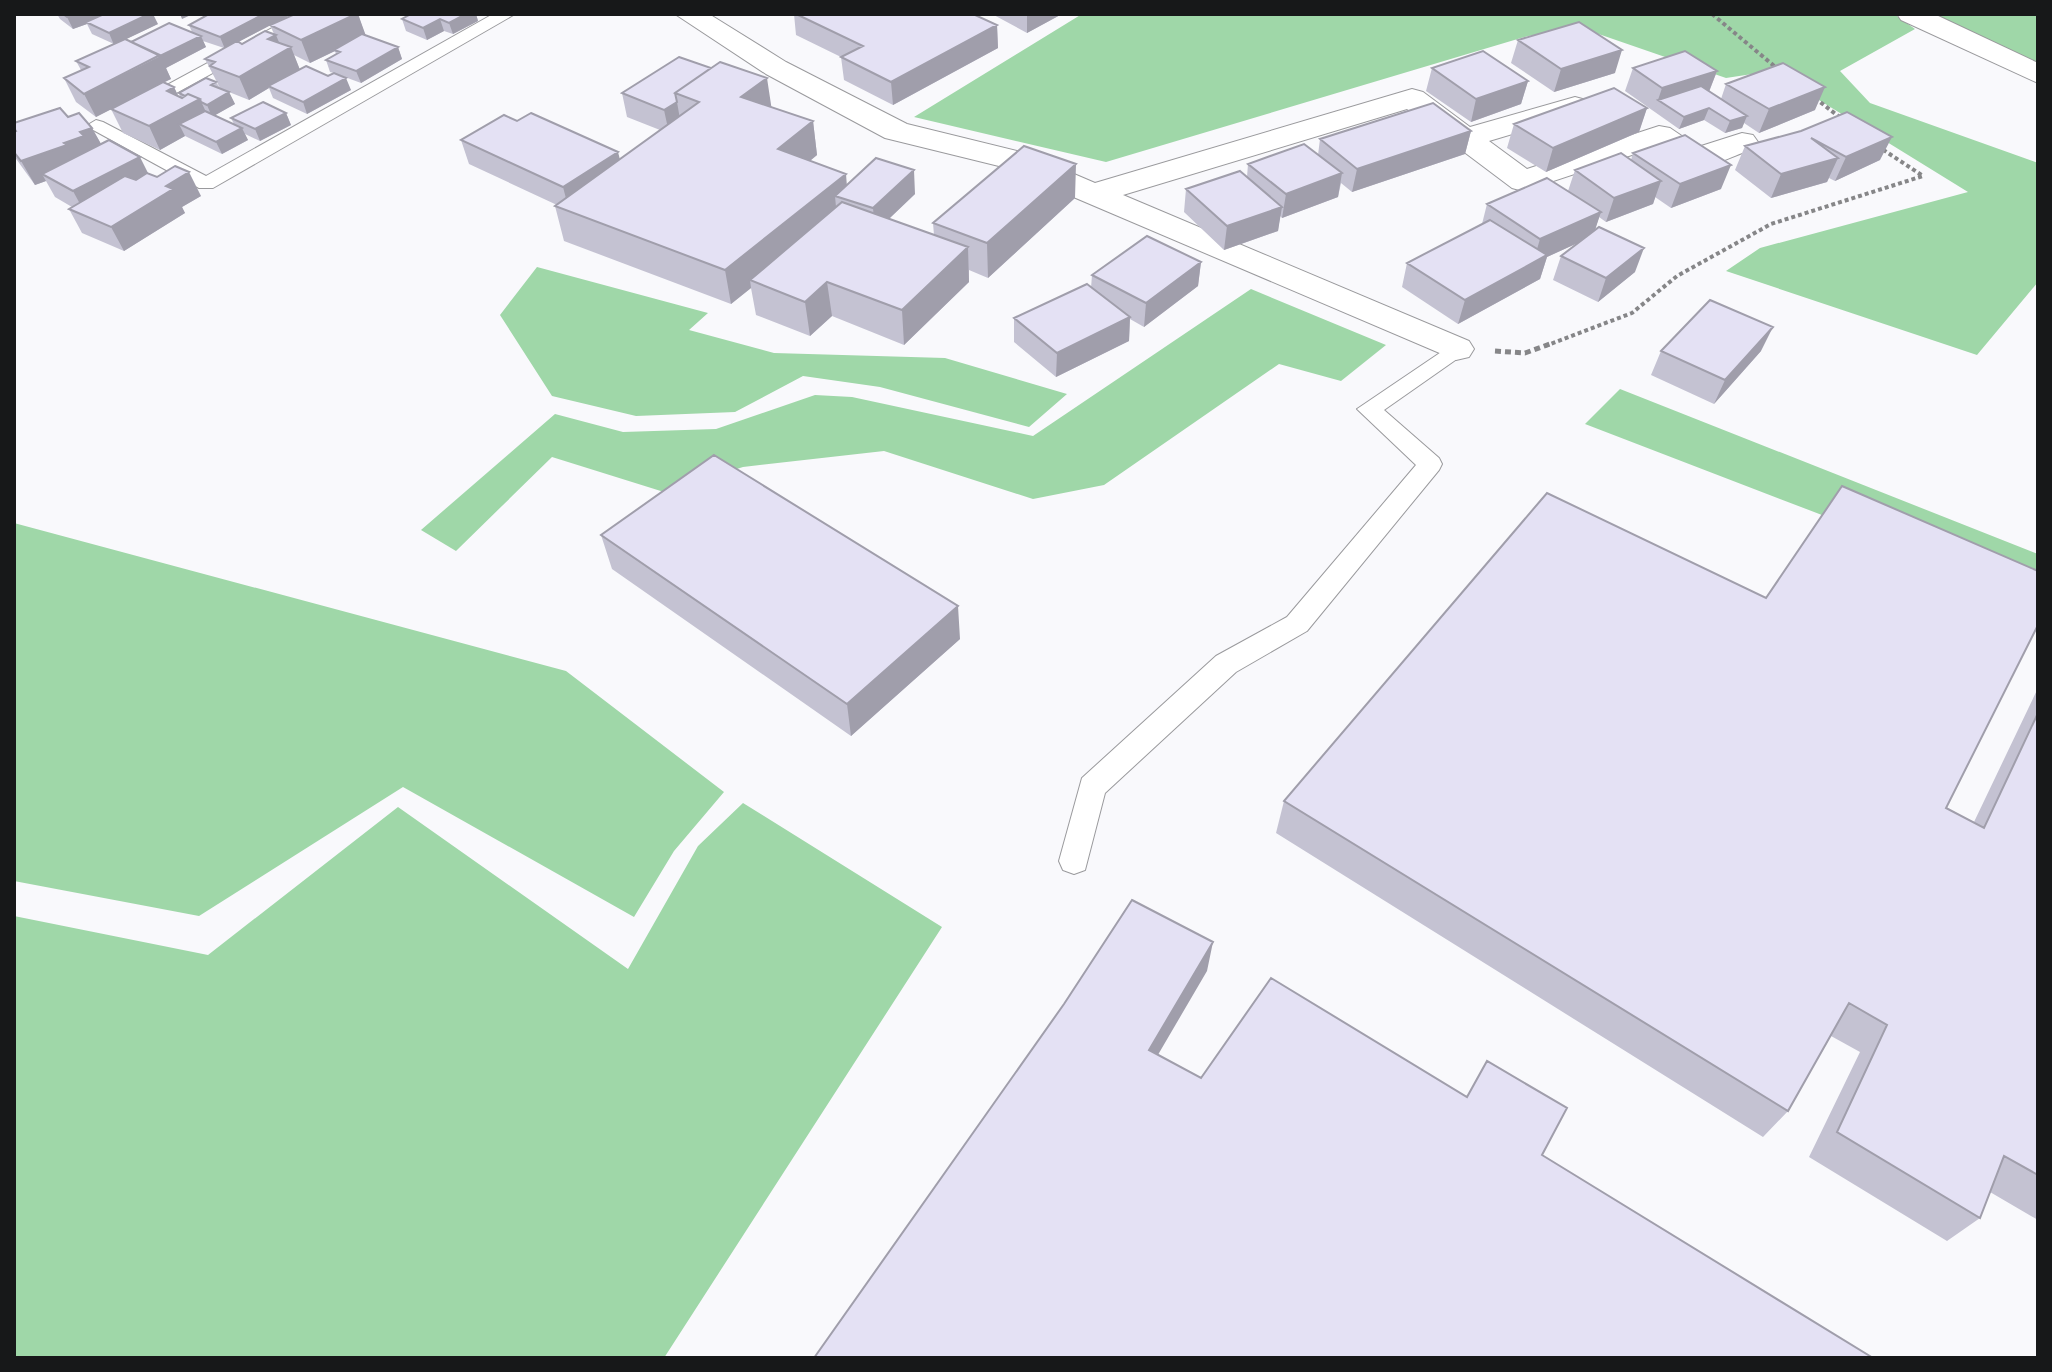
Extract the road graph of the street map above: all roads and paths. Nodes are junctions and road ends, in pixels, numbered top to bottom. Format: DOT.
graph roads {
  1 [pos="311,14"];
  2 [pos="506,14"];
  3 [pos="689,14"];
  4 [pos="1712,14"];
  5 [pos="1911,14"];
  6 [pos="1782,72"];
  7 [pos="2038,74"];
  8 [pos="1805,90"];
  9 [pos="1851,125"];
  10 [pos="1660,136"];
  11 [pos="1466,138"];
  12 [pos="1742,142"];
  13 [pos="1875,143"];
  14 [pos="1095,193"];
  15 [pos="1456,349"];
  16 [pos="1074,861"];
  1 -- 2 [label="lane"];
  3 -- 14 [label="street"];
  4 -- 6 [label="path"];
  5 -- 7 [label="street"];
  8 -- 9 [label="path"];
  10 -- 11 [label="street"];
  10 -- 11 [label="street"];
  10 -- 12 [label="street"];
  11 -- 14 [label="street"];
  13 -- 15 [label="path"];
  14 -- 15 [label="street"];
  15 -- 16 [label="lane"];
}
